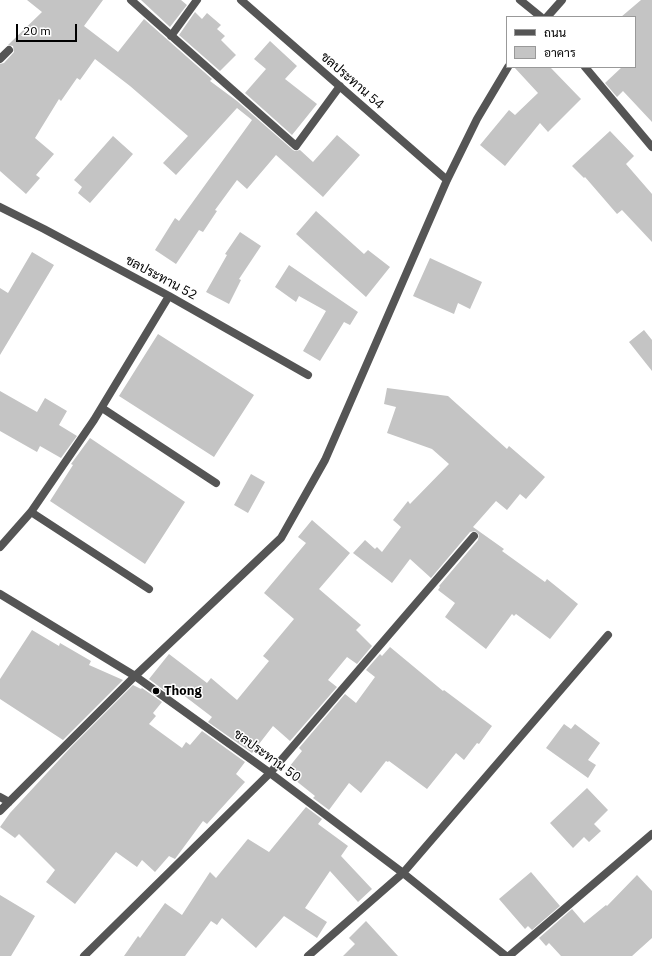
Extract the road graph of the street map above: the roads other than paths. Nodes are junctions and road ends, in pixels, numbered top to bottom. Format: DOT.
graph roads {
  1 [pos="131,0"];
  2 [pos="197,0"];
  3 [pos="241,0"];
  4 [pos="520,0"];
  5 [pos="562,0"];
  6 [pos="540,16"];
  7 [pos="548,16"];
  8 [pos="171,36"];
  9 [pos="8,50"];
  10 [pos="0,59"];
  11 [pos="507,68"];
  12 [pos="585,68"];
  13 [pos="340,86"];
  14 [pos="652,147"];
  15 [pos="447,180"];
  16 [pos="0,208"];
  17 [pos="170,296"];
  18 [pos="308,375"];
  19 [pos="102,408"];
  20 [pos="216,483"];
  21 [pos="31,512"];
  22 [pos="474,536"];
  23 [pos="0,547"];
  24 [pos="150,589"];
  25 [pos="0,594"];
  26 [pos="608,635"];
  27 [pos="135,676"];
  28 [pos="270,773"];
  29 [pos="0,797"];
  30 [pos="9,802"];
  31 [pos="0,811"];
  32 [pos="652,834"];
  33 [pos="403,873"];
  34 [pos="84,956"];
  35 [pos="308,956"];
  36 [pos="507,956"];
  1 -- 8 [label="street"];
  2 -- 8 [label="street"];
  3 -- 13 [label="street, ชลประทาน 54"];
  4 -- 6 [label="street"];
  5 -- 7 [label="street"];
  8 -- 13 [label="street"];
  9 -- 10 [label="street"];
  11 -- 15 [label="street"];
  12 -- 14 [label="street"];
  13 -- 15 [label="street, ชลประทาน 54"];
  15 -- 27 [label="street"];
  16 -- 17 [label="street, ชลประทาน 52"];
  17 -- 18 [label="street, ชลประทาน 52"];
  17 -- 19 [label="street"];
  19 -- 20 [label="street"];
  19 -- 21 [label="street"];
  21 -- 23 [label="street"];
  21 -- 24 [label="street"];
  22 -- 28 [label="street"];
  25 -- 27 [label="street, ชลประทาน 50"];
  26 -- 33 [label="street"];
  27 -- 28 [label="street, ชลประทาน 50"];
  27 -- 30 [label="street"];
  28 -- 33 [label="street, ชลประทาน 50"];
  28 -- 34 [label="street"];
  29 -- 30 [label="street"];
  30 -- 31 [label="street"];
  32 -- 36 [label="street"];
  33 -- 35 [label="street"];
  33 -- 36 [label="street, ชลประทาน 50"];
}
